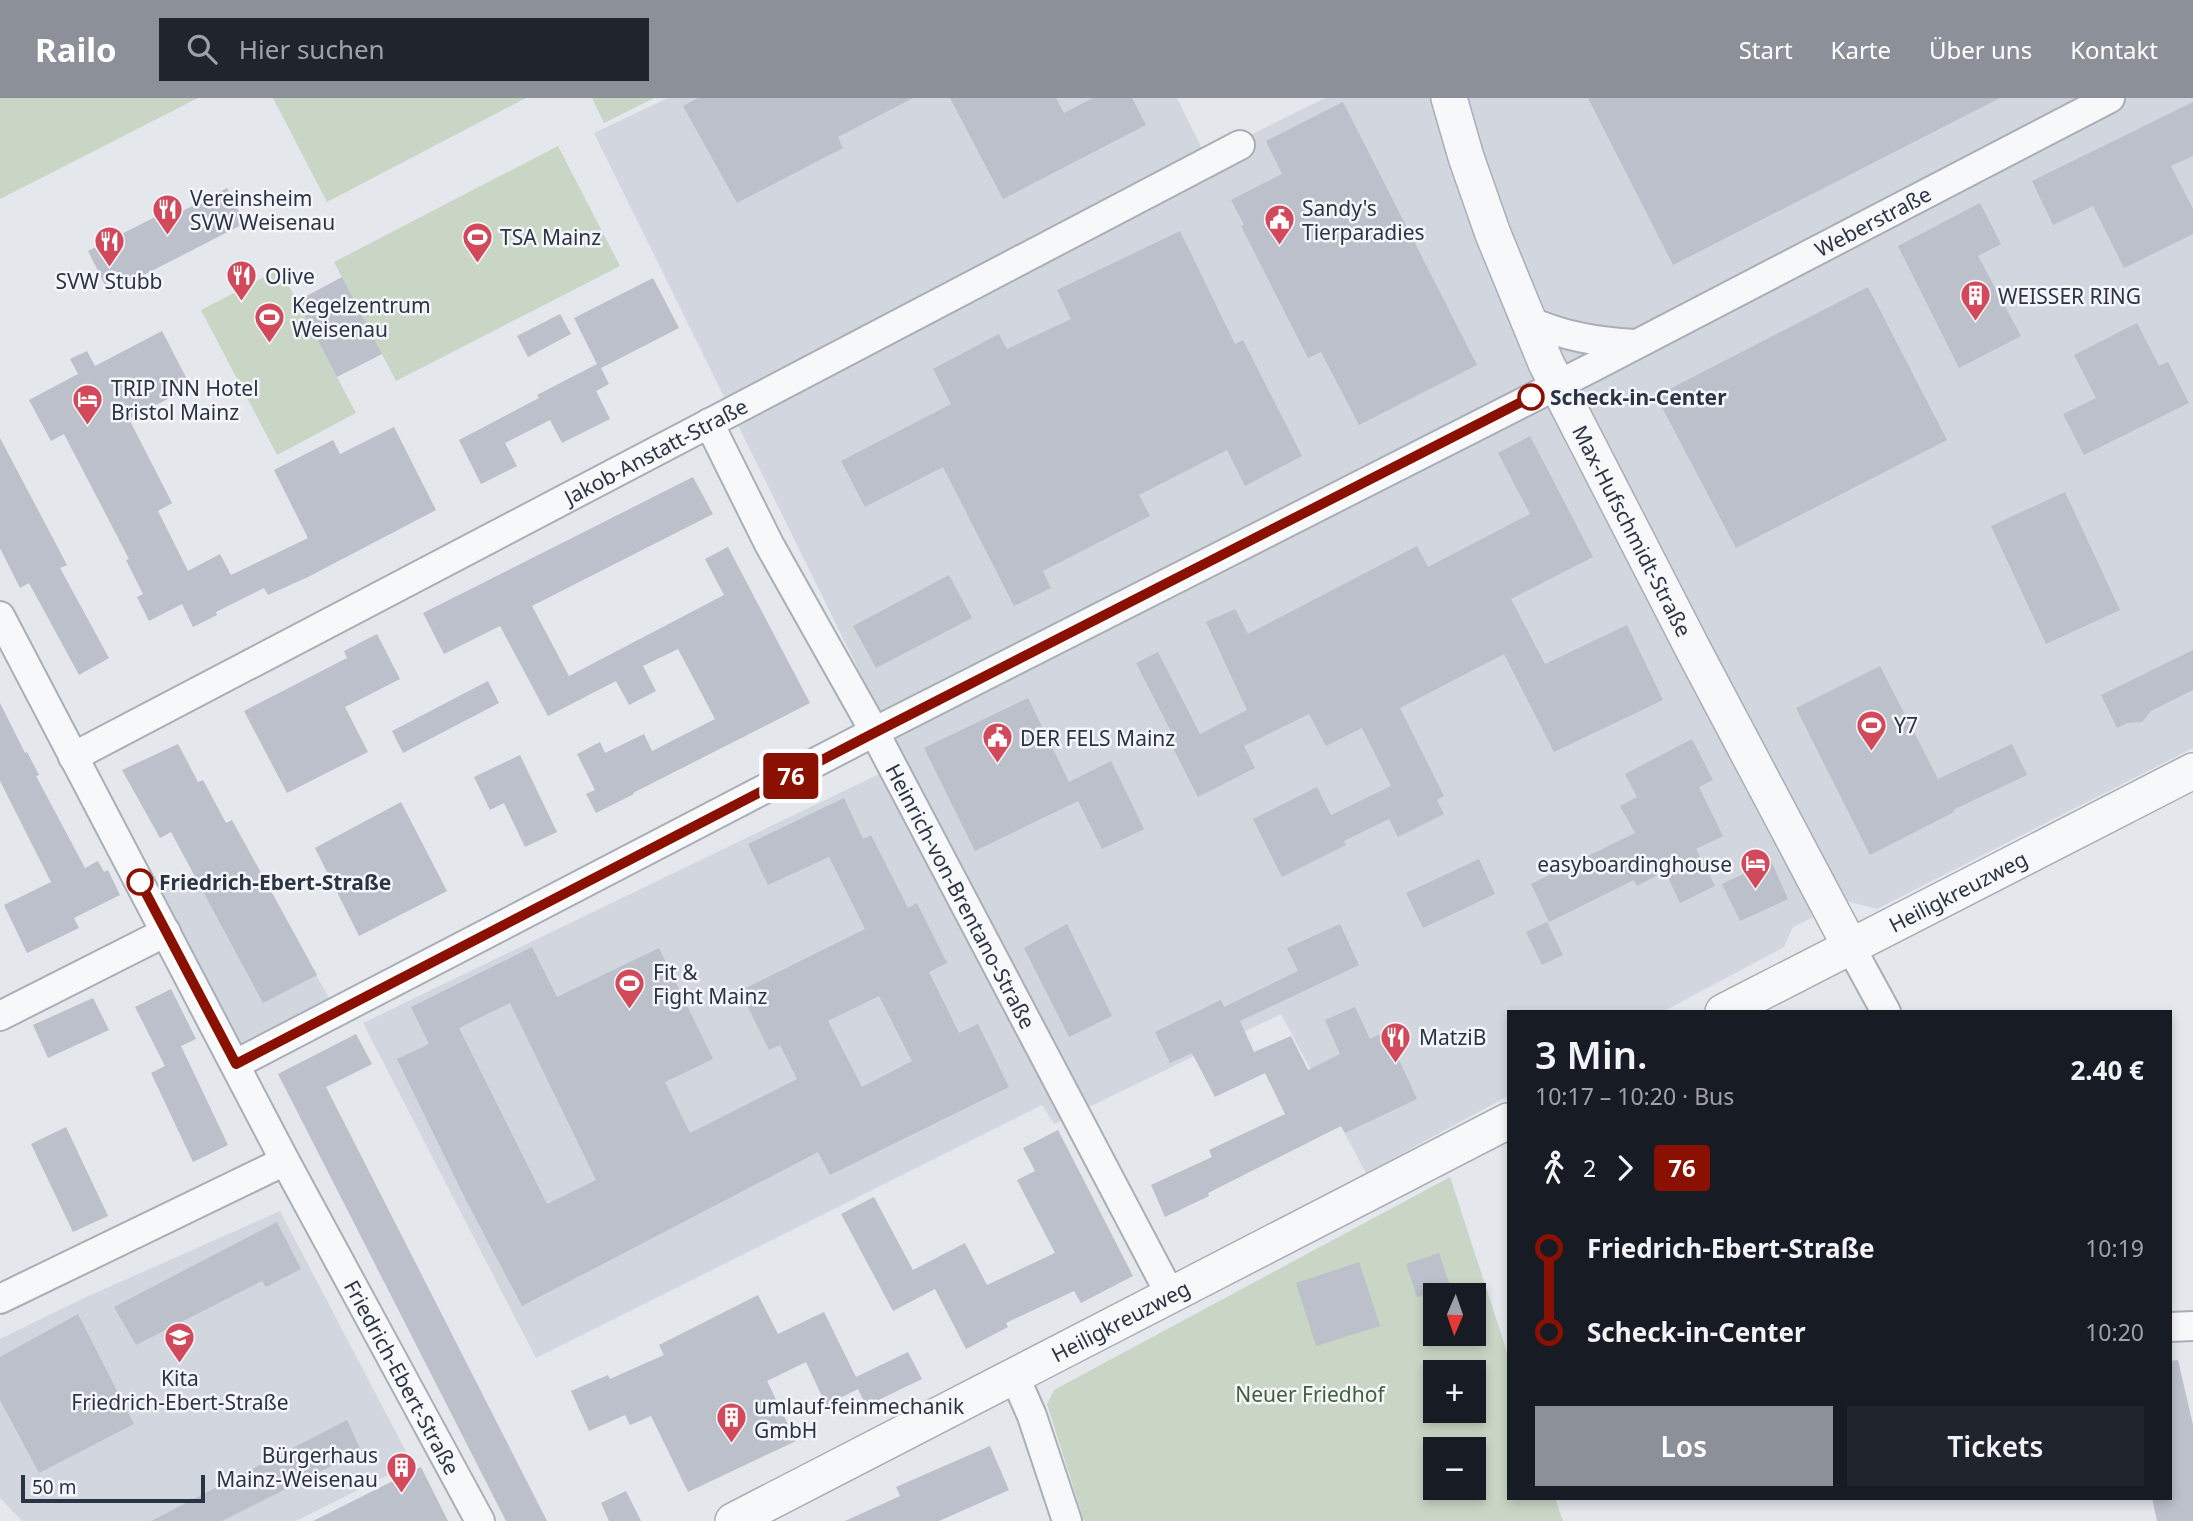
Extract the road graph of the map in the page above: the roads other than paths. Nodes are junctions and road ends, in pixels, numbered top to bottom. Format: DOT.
graph roads {
  1 [pos="1449,98"];
  2 [pos="2110,98"];
  3 [pos="1240,145"];
  4 [pos="1527,320"];
  5 [pos="1635,344"];
  6 [pos="1556,385"];
  7 [pos="709,423"];
  8 [pos="0,617"];
  9 [pos="874,733"];
  10 [pos="73,757"];
  11 [pos="2193,771"];
  12 [pos="166,932"];
  13 [pos="1850,946"];
  14 [pos="1727,1010"];
  15 [pos="1885,1010"];
  16 [pos="0,1016"];
  17 [pos="236,1064"];
  18 [pos="1507,1122"];
  19 [pos="285,1161"];
  20 [pos="1170,1294"];
  21 [pos="0,1299"];
  22 [pos="2193,1326"];
  23 [pos="2172,1327"];
  24 [pos="1015,1377"];
  25 [pos="480,1521"];
  26 [pos="733,1521"];
  27 [pos="1067,1521"];
  1 -- 4 [label="street, Max-Hufschmidt-Straße"];
  2 -- 5 [label="street, Weberstraße"];
  3 -- 7 [label="street, Jakob-Anstatt-Straße"];
  4 -- 5 [label="street"];
  4 -- 6 [label="street, Max-Hufschmidt-Straße"];
  5 -- 6 [label="street, Weberstraße"];
  6 -- 9 [label="street, Weberstraße"];
  6 -- 13 [label="street, Max-Hufschmidt-Straße"];
  7 -- 9 [label="street, Heinrich-von-Brentano-Straße"];
  7 -- 10 [label="street, Jakob-Anstatt-Straße"];
  8 -- 10 [label="street, Friedrich-Ebert-Straße"];
  9 -- 17 [label="street, Weberstraße"];
  9 -- 20 [label="street, Heinrich-von-Brentano-Straße"];
  10 -- 12 [label="street, Friedrich-Ebert-Straße"];
  11 -- 13 [label="street, Heiligkreuzweg"];
  12 -- 16 [label="street"];
  12 -- 17 [label="street, Friedrich-Ebert-Straße"];
  13 -- 14 [label="street, Heiligkreuzweg"];
  13 -- 15 [label="street"];
  17 -- 19 [label="street, Friedrich-Ebert-Straße"];
  18 -- 20 [label="street, Heiligkreuzweg"];
  19 -- 21 [label="street"];
  19 -- 25 [label="street, Friedrich-Ebert-Straße"];
  20 -- 24 [label="street, Heiligkreuzweg"];
  22 -- 23 [label="street"];
  24 -- 26 [label="street, Heiligkreuzweg"];
  24 -- 27 [label="street"];
}
